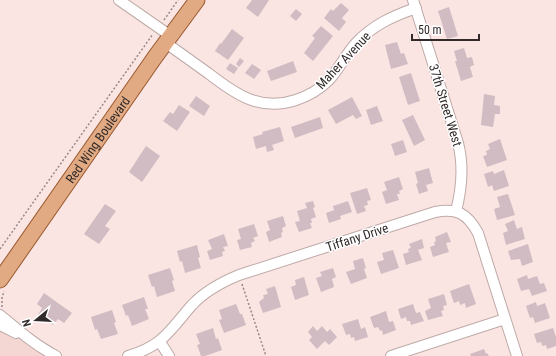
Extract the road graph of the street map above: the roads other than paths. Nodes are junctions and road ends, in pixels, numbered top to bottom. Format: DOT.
graph roads {
  1 [pos="119,0"];
  2 [pos="188,0"];
  3 [pos="197,0"];
  4 [pos="414,4"];
  5 [pos="163,34"];
  6 [pos="456,211"];
  7 [pos="0,265"];
  8 [pos="2,283"];
  9 [pos="1,319"];
  10 [pos="505,319"];
  11 [pos="160,342"];
  12 [pos="56,356"];
  13 [pos="128,356"];
  14 [pos="169,356"];
  15 [pos="392,356"];
  16 [pos="517,356"];
  1 -- 5 [label="street, Maher Avenue"];
  2 -- 5 [label="main road, Red Wing Boulevard"];
  3 -- 5 [label="main road, Red Wing Boulevard"];
  4 -- 5 [label="street, Maher Avenue"];
  4 -- 6 [label="street, 37th Street West"];
  5 -- 7 [label="main road, Red Wing Boulevard"];
  5 -- 8 [label="main road, Red Wing Boulevard"];
  6 -- 10 [label="street"];
  6 -- 11 [label="street, Tiffany Drive"];
  9 -- 12 [label="street"];
  10 -- 15 [label="street"];
  10 -- 16 [label="street"];
  11 -- 13 [label="street, Tiffany Drive"];
  11 -- 14 [label="street"];
}
